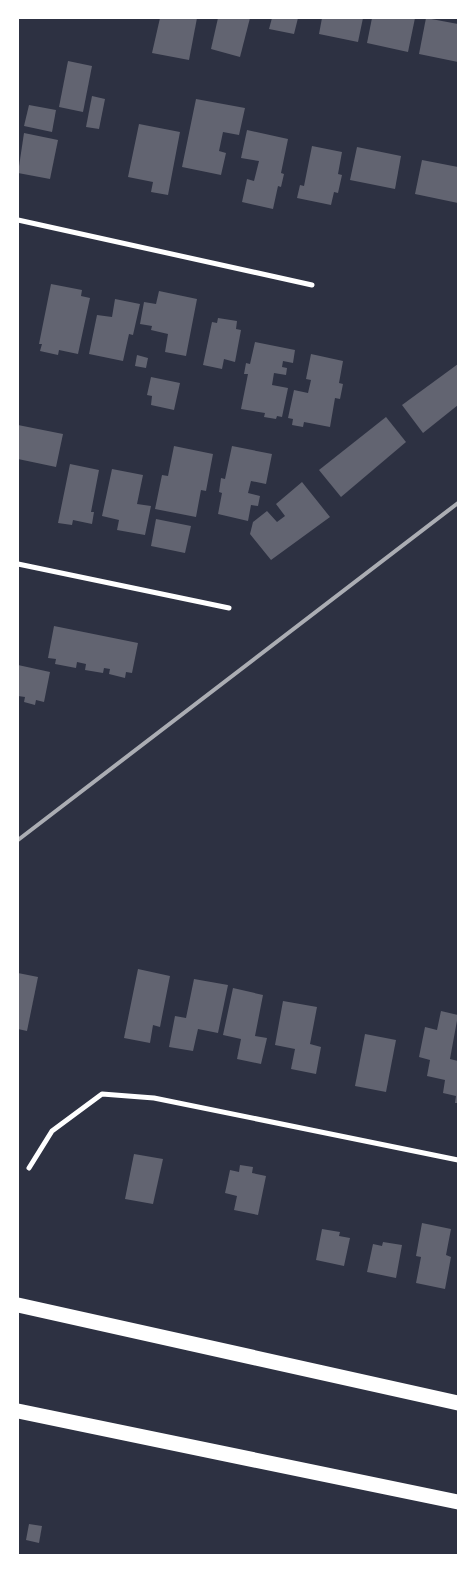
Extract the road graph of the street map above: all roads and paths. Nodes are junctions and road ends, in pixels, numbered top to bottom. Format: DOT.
graph roads {
  1 [pos="18,220"];
  2 [pos="312,285"];
  3 [pos="18,564"];
  4 [pos="229,608"];
  5 [pos="458,1160"];
  6 [pos="29,1168"];
  7 [pos="18,1305"];
  8 [pos="458,1403"];
  9 [pos="18,1411"];
  10 [pos="458,1502"];
  1 -- 2 [label="street"];
  3 -- 4 [label="street"];
  5 -- 6 [label="street"];
  7 -- 8 [label="highway"];
  9 -- 10 [label="highway"];
}
